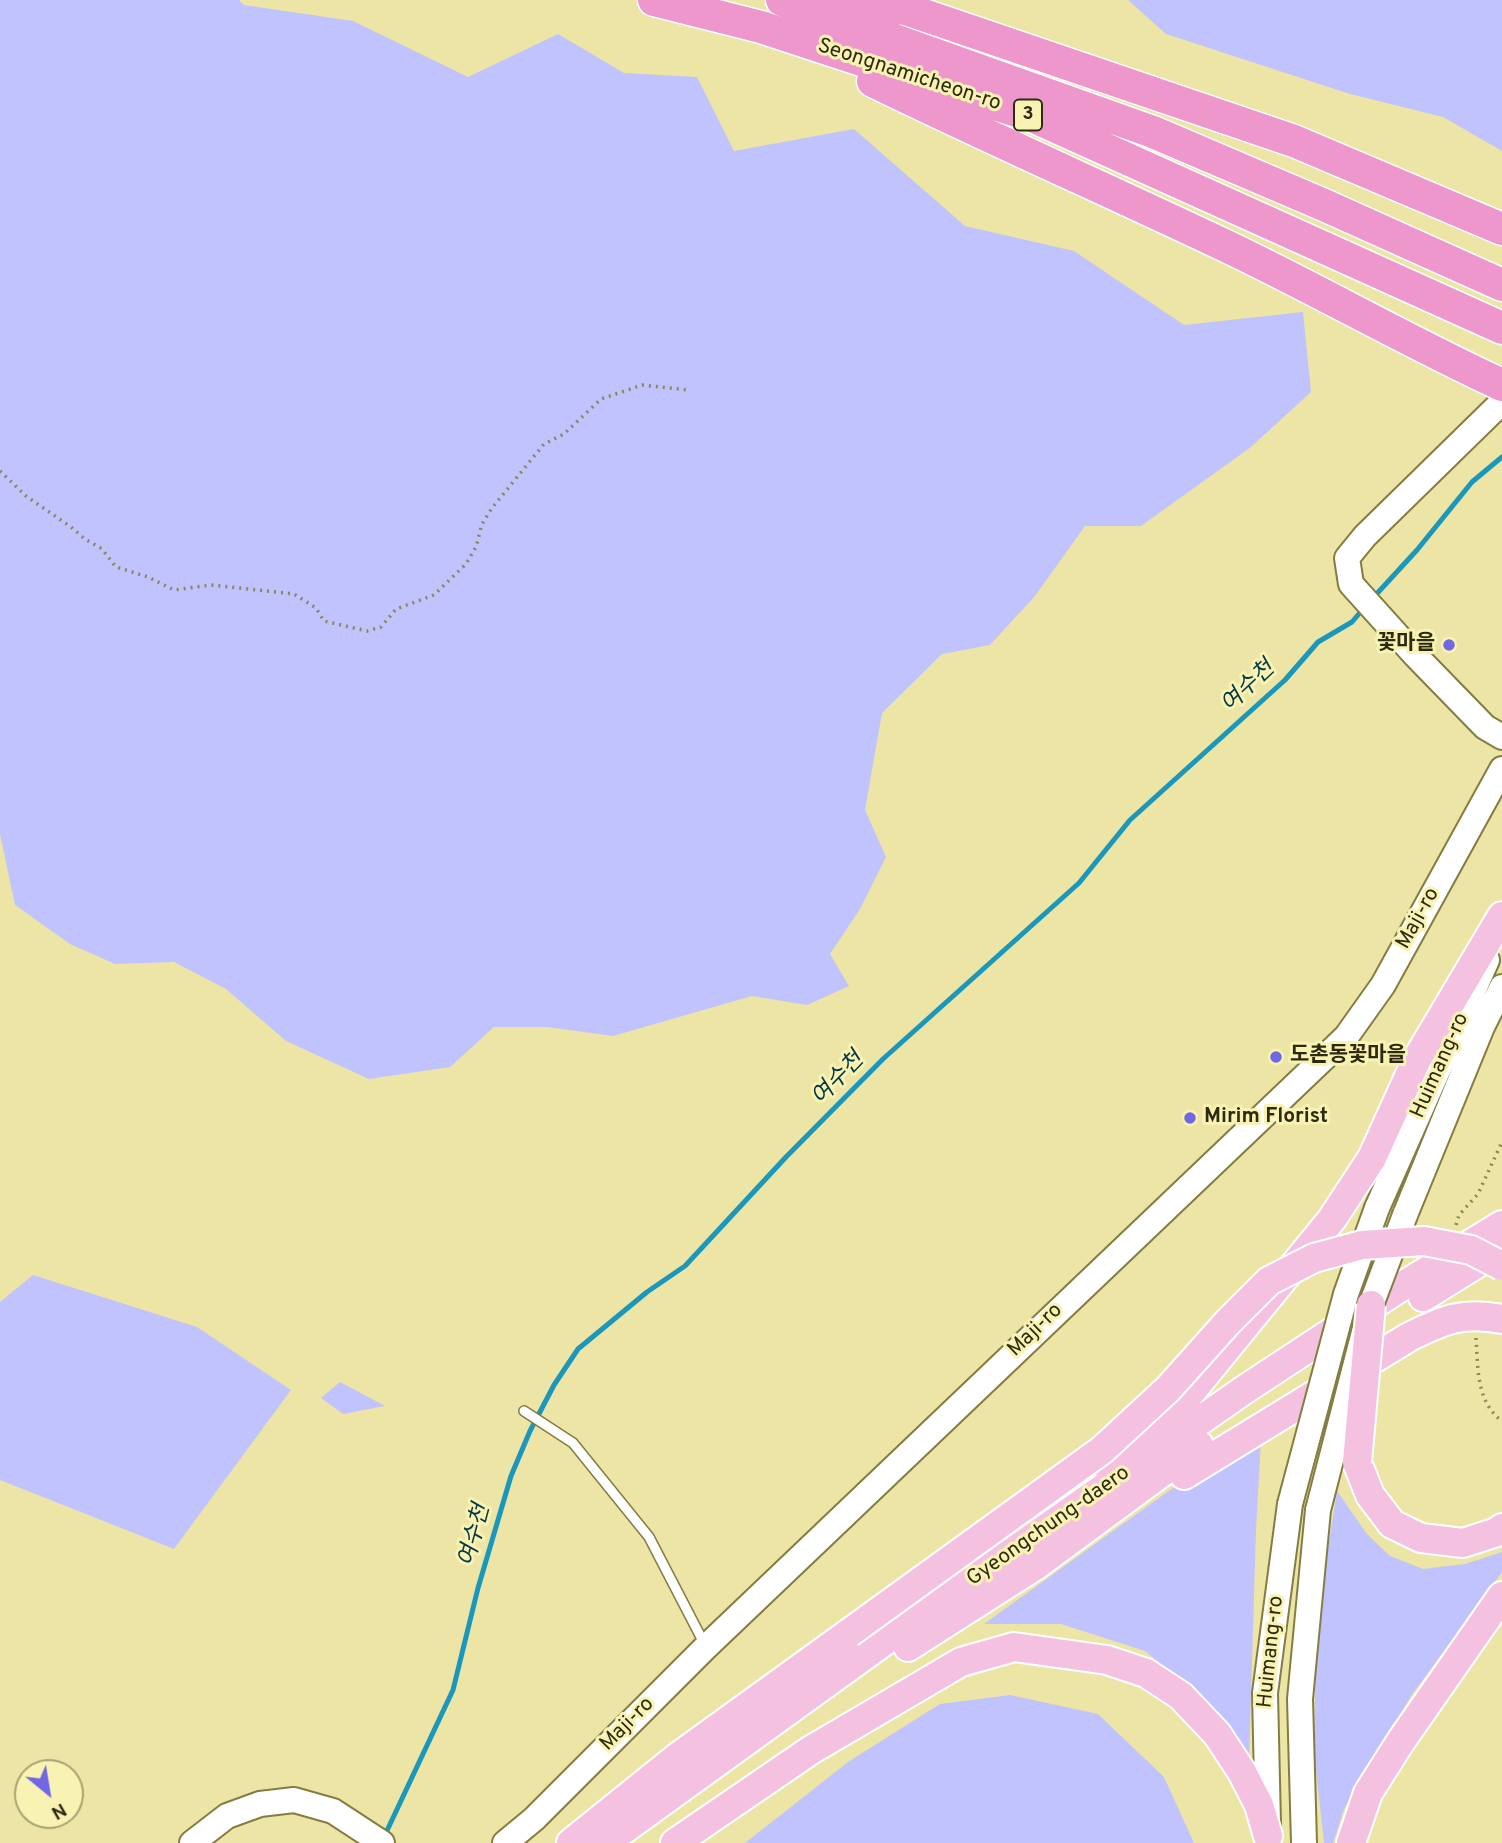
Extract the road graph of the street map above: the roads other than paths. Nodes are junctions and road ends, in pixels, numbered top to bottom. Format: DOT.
graph roads {
  1 [pos="653,0"];
  2 [pos="782,0"];
  3 [pos="817,0"];
  4 [pos="761,27"];
  5 [pos="1502,229"];
  6 [pos="1502,285"];
  7 [pos="1502,328"];
  8 [pos="1502,385"];
  9 [pos="1502,402"];
  10 [pos="1502,737"];
  11 [pos="1502,769"];
  12 [pos="1502,916"];
  13 [pos="1502,924"];
  14 [pos="1502,987"];
  15 [pos="1502,1225"];
  16 [pos="1502,1248"];
  17 [pos="1502,1266"];
  18 [pos="1371,1305"];
  19 [pos="1502,1319"];
  20 [pos="527,1413"];
  21 [pos="1502,1528"];
  22 [pos="1035,1566"];
  23 [pos="1502,1596"];
  24 [pos="894,1635"];
  25 [pos="706,1647"];
  26 [pos="1269,1839"];
  27 [pos="192,1843"];
  28 [pos="383,1843"];
  29 [pos="505,1843"];
  30 [pos="571,1843"];
  31 [pos="605,1843"];
  32 [pos="636,1843"];
  33 [pos="675,1843"];
  34 [pos="1304,1843"];
  35 [pos="1351,1843"];
  1 -- 4 [label="highway, Seongnamicheon-ro / 3"];
  2 -- 6 [label="highway, Seongnamicheon-ro / 3"];
  3 -- 5 [label="highway"];
  4 -- 7 [label="highway, Seongnamicheon-ro / 3"];
  4 -- 8 [label="highway"];
  9 -- 10 [label="main road"];
  11 -- 25 [label="main road, Maji-ro"];
  12 -- 24 [label="main road"];
  13 -- 26 [label="main road, Huimang-ro, bridge"];
  14 -- 18 [label="main road, Huimang-ro, bridge"];
  15 -- 24 [label="main road, Gyeongchung-daero"];
  16 -- 22 [label="main road, Gyeongchung-daero"];
  17 -- 30 [label="main road, bridge"];
  18 -- 21 [label="main road, bridge"];
  18 -- 34 [label="main road, Huimang-ro, bridge"];
  19 -- 22 [label="main road"];
  20 -- 25 [label="lane"];
  22 -- 32 [label="main road, Gyeongchung-daero"];
  23 -- 35 [label="main road"];
  24 -- 31 [label="main road, Gyeongchung-daero"];
  25 -- 29 [label="main road, Maji-ro"];
  26 -- 33 [label="main road"];
  27 -- 28 [label="main road"];
}
